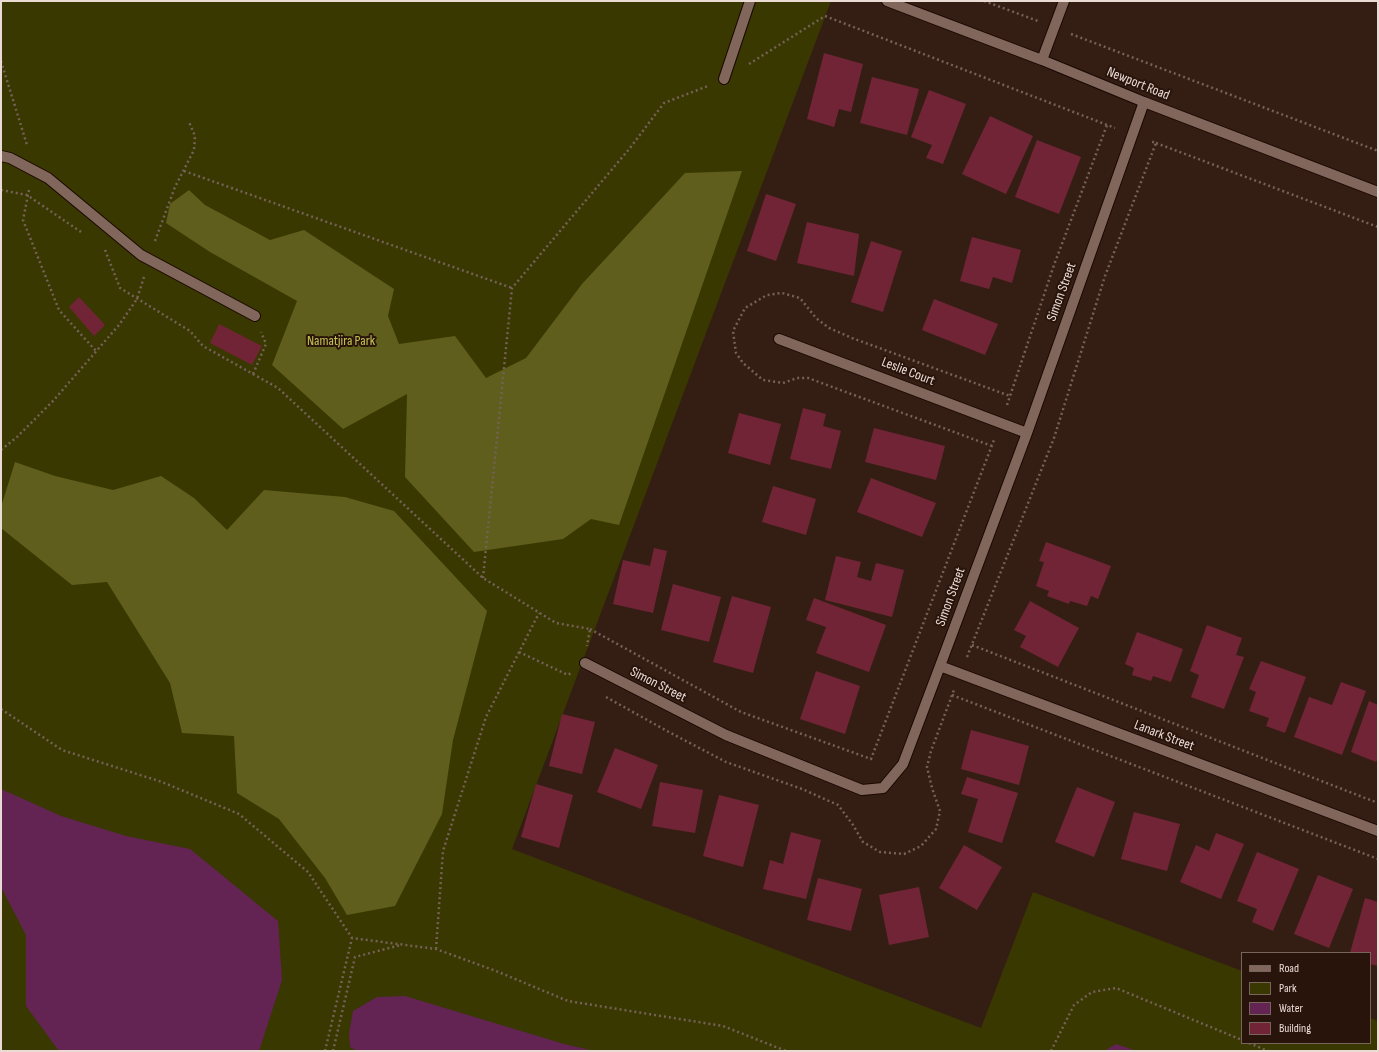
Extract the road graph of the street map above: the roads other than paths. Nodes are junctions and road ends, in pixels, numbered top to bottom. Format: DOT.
graph roads {
  1 [pos="750,1"];
  2 [pos="887,1"];
  3 [pos="1064,1"];
  4 [pos="1042,60"];
  5 [pos="724,79"];
  6 [pos="1144,102"];
  7 [pos="1,156"];
  8 [pos="1378,192"];
  9 [pos="255,316"];
  10 [pos="779,338"];
  11 [pos="1027,433"];
  12 [pos="585,663"];
  13 [pos="940,666"];
  14 [pos="1378,831"];
  1 -- 5 [label="street"];
  2 -- 4 [label="street, Newport Road"];
  3 -- 4 [label="street"];
  4 -- 6 [label="street, Newport Road"];
  6 -- 8 [label="street, Newport Road"];
  6 -- 11 [label="street, Simon Street"];
  7 -- 9 [label="street"];
  10 -- 11 [label="street, Leslie Court"];
  11 -- 13 [label="street, Simon Street"];
  12 -- 13 [label="street, Simon Street"];
  13 -- 14 [label="street, Lanark Street"];
}
